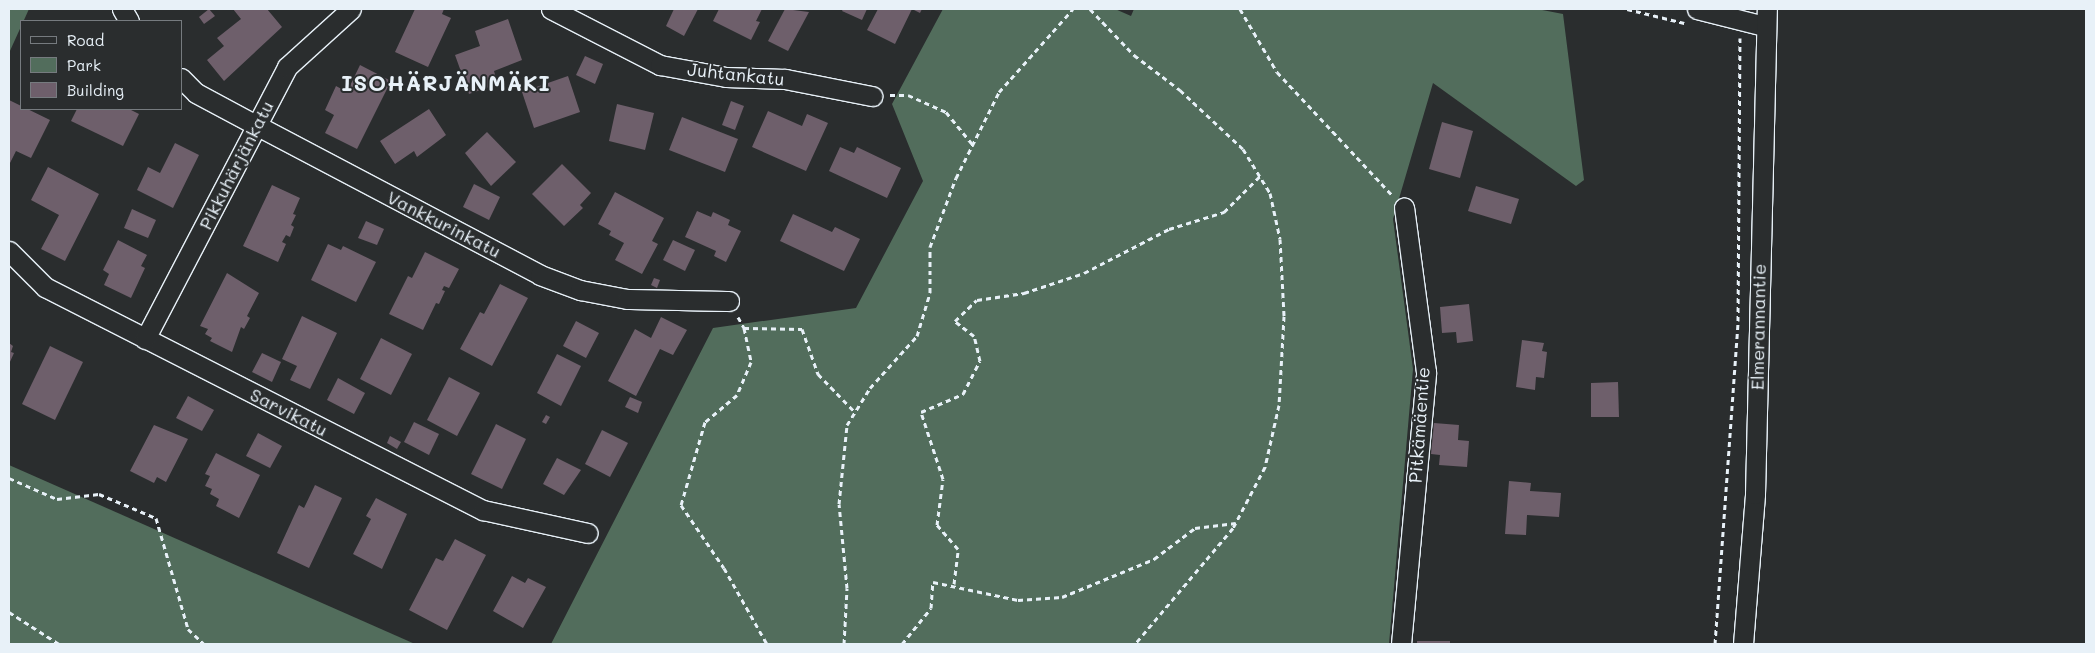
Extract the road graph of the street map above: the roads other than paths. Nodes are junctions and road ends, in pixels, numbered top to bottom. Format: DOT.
graph roads {
  1 [pos="122,9"];
  2 [pos="351,9"];
  3 [pos="551,9"];
  4 [pos="1698,9"];
  5 [pos="1766,17"];
  6 [pos="128,20"];
  7 [pos="182,79"];
  8 [pos="872,96"];
  9 [pos="256,126"];
  10 [pos="1404,207"];
  11 [pos="9,251"];
  12 [pos="729,301"];
  13 [pos="145,339"];
  14 [pos="588,533"];
  15 [pos="1401,644"];
  16 [pos="1744,644"];
  1 -- 6 [label="street"];
  2 -- 9 [label="street, Pikkuhärjänkatu"];
  3 -- 8 [label="street, Juhtankatu"];
  4 -- 5 [label="street"];
  5 -- 16 [label="street, Elmerannantie"];
  7 -- 9 [label="street, Vankkurinkatu"];
  9 -- 12 [label="street, Vankkurinkatu"];
  9 -- 13 [label="street, Pikkuhärjänkatu"];
  10 -- 15 [label="street, Pitkämäentie"];
  11 -- 13 [label="street, Sarvikatu"];
  13 -- 14 [label="street, Sarvikatu"];
}
